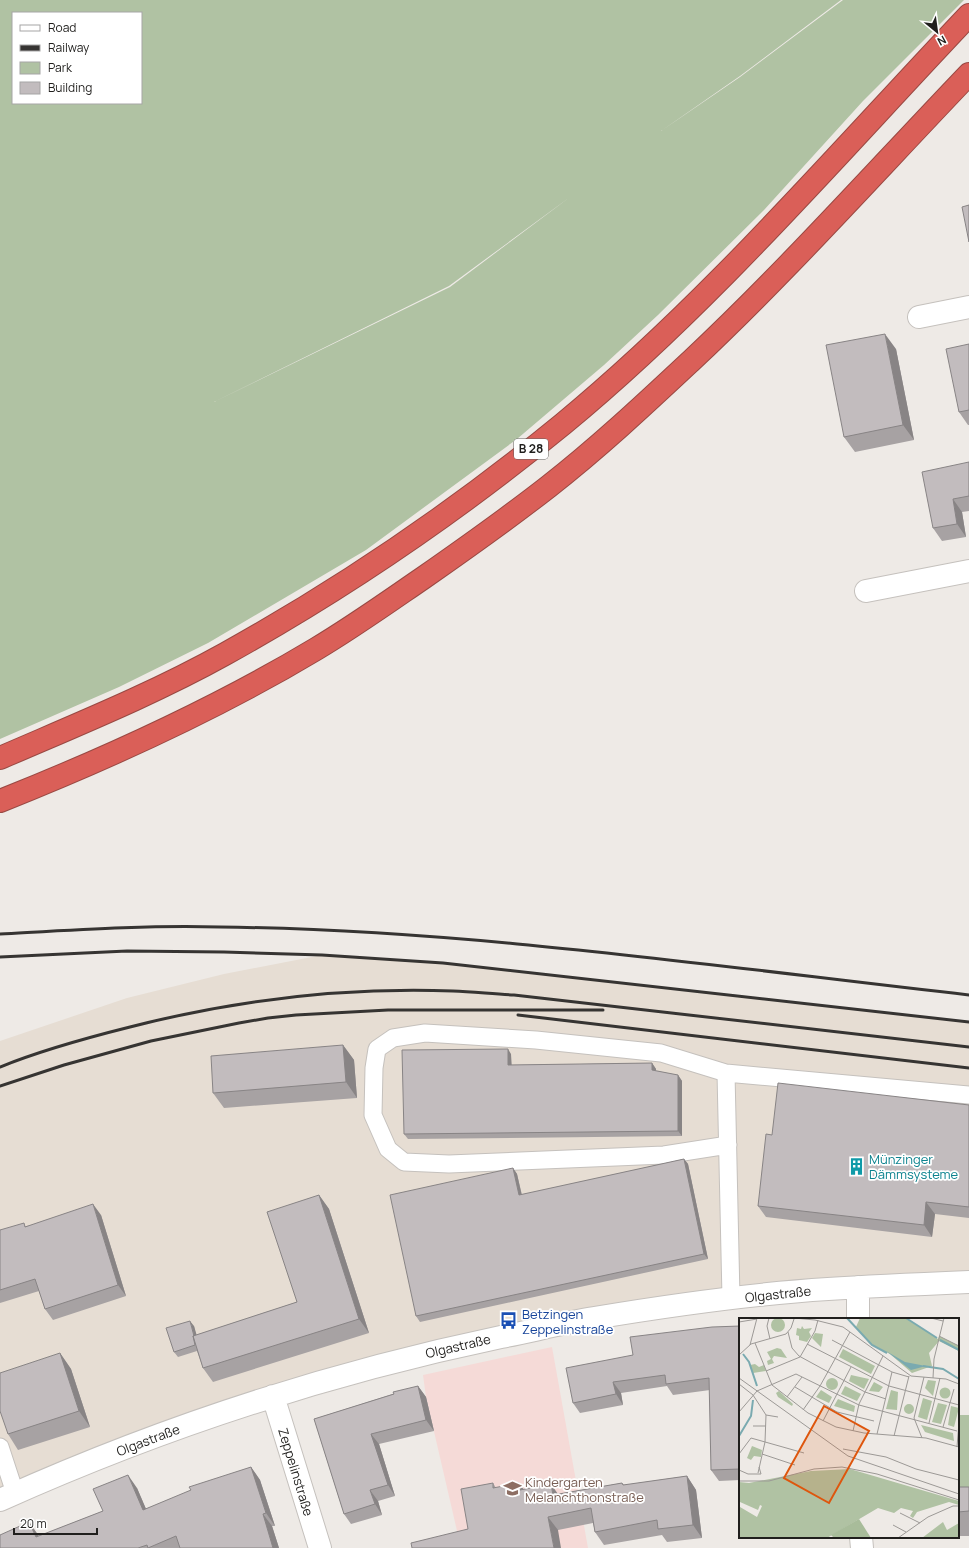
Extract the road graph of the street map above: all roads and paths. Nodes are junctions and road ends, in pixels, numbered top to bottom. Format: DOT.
graph roads {
  1 [pos="969,15"];
  2 [pos="969,74"];
  3 [pos="969,307"];
  4 [pos="919,317"];
  5 [pos="969,570"];
  6 [pos="866,591"];
  7 [pos="0,758"];
  8 [pos="0,800"];
  9 [pos="726,1073"];
  10 [pos="969,1094"];
  11 [pos="728,1145"];
  12 [pos="969,1282"];
  13 [pos="858,1287"];
  14 [pos="731,1298"];
  15 [pos="858,1318"];
  16 [pos="273,1396"];
  17 [pos="0,1447"];
  18 [pos="7,1497"];
  19 [pos="320,1548"];
  1 -- 7 [label="highway, B 28"];
  2 -- 8 [label="highway"];
  3 -- 4 [label="street"];
  5 -- 6 [label="street"];
  9 -- 10 [label="lane"];
  9 -- 11 [label="lane"];
  9 -- 11 [label="lane"];
  11 -- 14 [label="lane"];
  12 -- 13 [label="street, Olgastraße"];
  13 -- 14 [label="street, Olgastraße"];
  13 -- 15 [label="street"];
  14 -- 16 [label="street, Olgastraße"];
  16 -- 18 [label="street, Olgastraße"];
  16 -- 19 [label="street, Zeppelinstraße"];
  17 -- 18 [label="lane, Olgastraße"];
}
